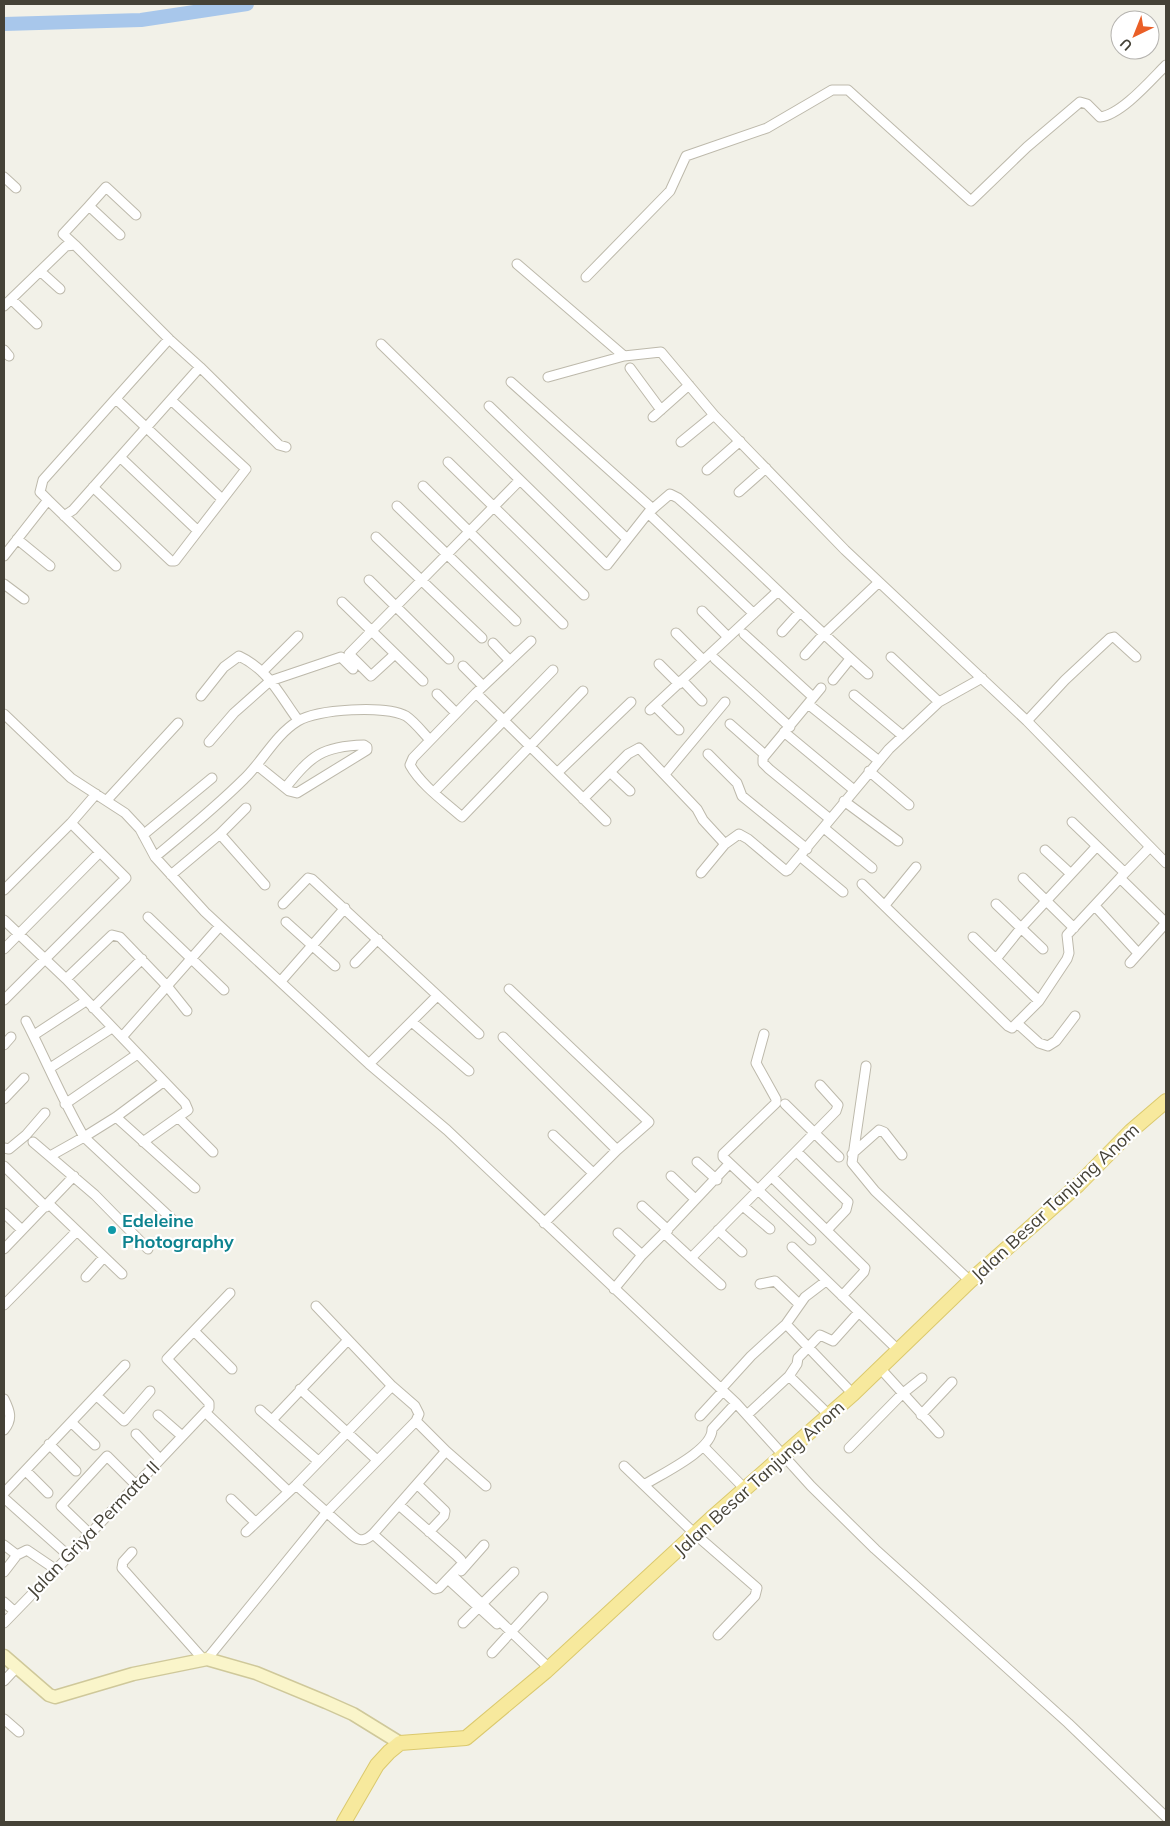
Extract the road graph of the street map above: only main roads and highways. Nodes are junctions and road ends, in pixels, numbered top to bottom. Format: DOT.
graph roads {
  1 [pos="1166,1101"];
  2 [pos="344,1822"];
  1 -- 2 [label="main road, Jalan Besar Tanjung Anom"];
}
